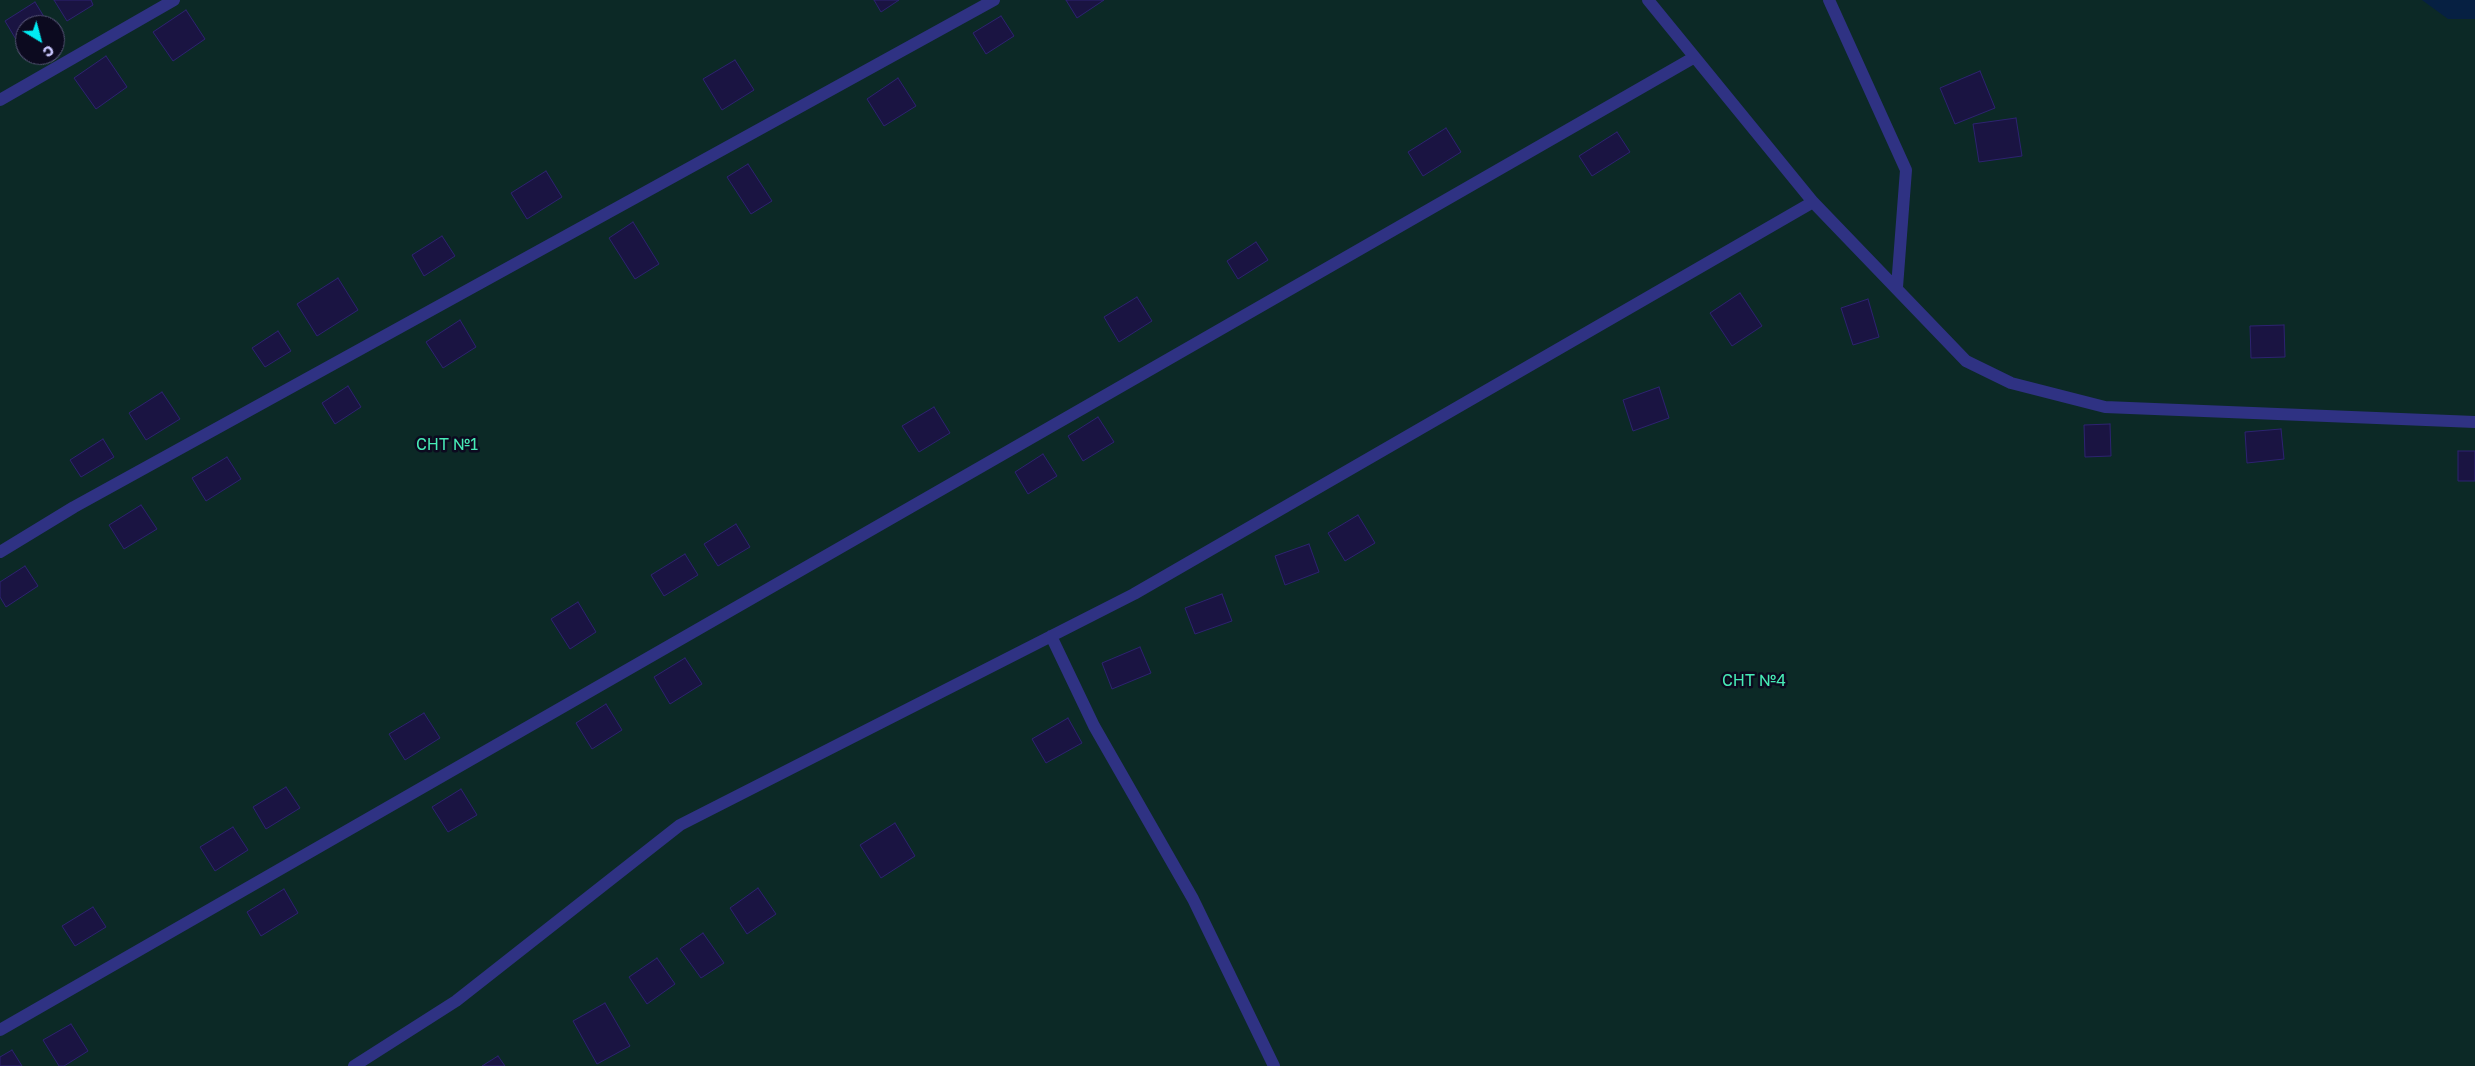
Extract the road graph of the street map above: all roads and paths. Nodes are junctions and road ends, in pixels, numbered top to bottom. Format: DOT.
graph roads {
  1 [pos="174,0"];
  2 [pos="994,0"];
  3 [pos="1648,0"];
  4 [pos="1829,0"];
  5 [pos="1693,58"];
  6 [pos="0,100"];
  7 [pos="1814,202"];
  8 [pos="1897,287"];
  9 [pos="2475,422"];
  10 [pos="0,552"];
  11 [pos="1051,636"];
  12 [pos="0,1030"];
  13 [pos="354,1066"];
  14 [pos="1274,1066"];
  1 -- 6 [label="street"];
  2 -- 10 [label="street"];
  3 -- 5 [label="street"];
  4 -- 8 [label="street"];
  5 -- 7 [label="street"];
  5 -- 12 [label="street"];
  7 -- 8 [label="street"];
  7 -- 11 [label="street"];
  8 -- 9 [label="street"];
  11 -- 13 [label="street"];
  11 -- 14 [label="street"];
}
